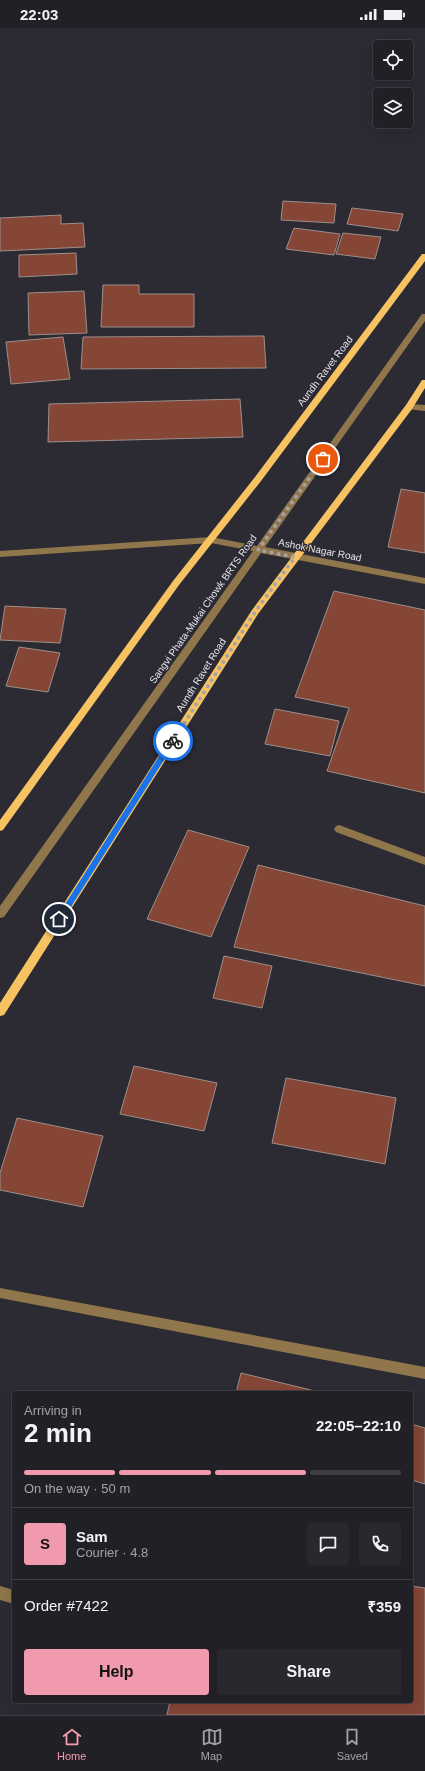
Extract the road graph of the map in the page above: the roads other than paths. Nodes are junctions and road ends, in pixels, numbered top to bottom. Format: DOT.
graph roads {
  1 [pos="425,256"];
  2 [pos="425,316"];
  3 [pos="425,382"];
  4 [pos="408,407"];
  5 [pos="425,408"];
  6 [pos="211,540"];
  7 [pos="258,550"];
  8 [pos="0,554"];
  9 [pos="295,557"];
  10 [pos="425,581"];
  11 [pos="0,827"];
  12 [pos="339,829"];
  13 [pos="425,861"];
  14 [pos="0,914"];
  15 [pos="0,1012"];
  16 [pos="0,1293"];
  17 [pos="425,1373"];
  18 [pos="0,1594"];
  19 [pos="12,1597"];
  1 -- 6 [label="main road, Aundh Ravet Road"];
  2 -- 7 [label="street, Sangvi Phata-Mukai Chowk BRTS Road"];
  3 -- 4 [label="main road, Aundh Ravet Road"];
  4 -- 5 [label="street"];
  4 -- 9 [label="main road, Aundh Ravet Road"];
  6 -- 7 [label="street, Ashok Nagar Road"];
  6 -- 8 [label="street, Ashok Nagar Road"];
  6 -- 11 [label="main road, Aundh Ravet Road"];
  7 -- 9 [label="street, Ashok Nagar Road"];
  7 -- 14 [label="street, Sangvi Phata-Mukai Chowk BRTS Road"];
  9 -- 10 [label="street, Ashok Nagar Road"];
  9 -- 15 [label="main road, Aundh Ravet Road"];
  12 -- 13 [label="street"];
  16 -- 17 [label="street"];
  18 -- 19 [label="street"];
}
